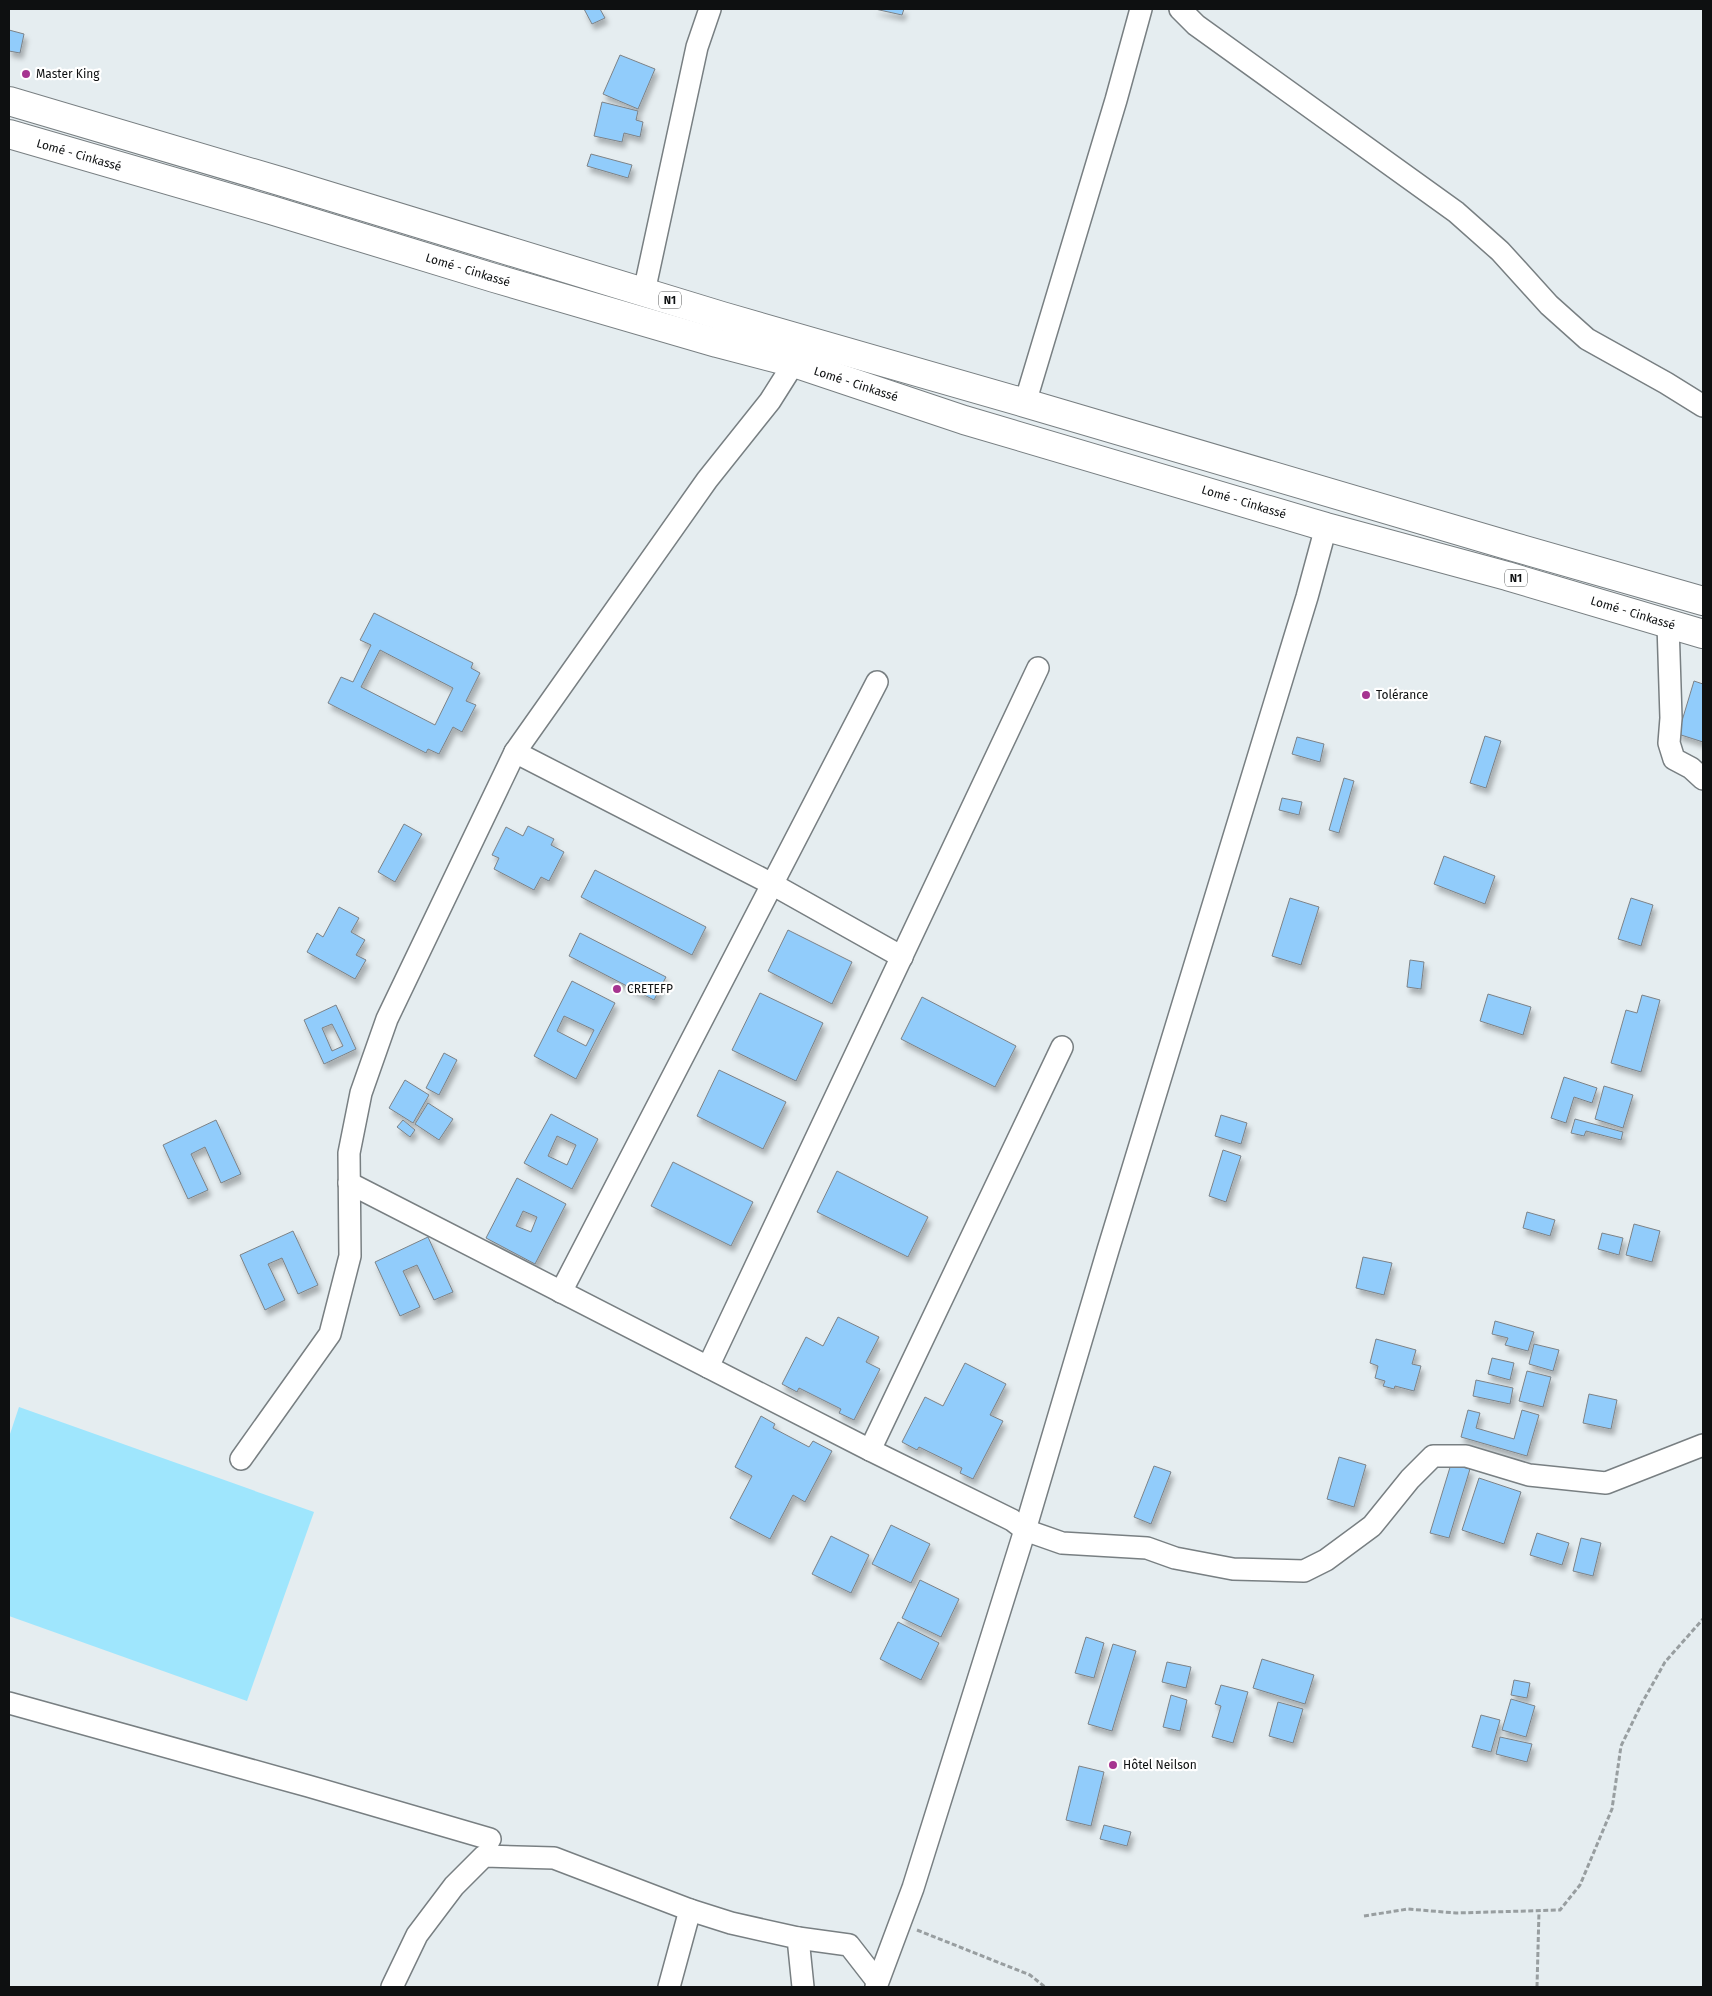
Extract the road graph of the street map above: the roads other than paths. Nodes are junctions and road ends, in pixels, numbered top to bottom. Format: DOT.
graph roads {
  1 [pos="710,9"];
  2 [pos="1141,9"];
  3 [pos="1180,9"];
  4 [pos="9,101"];
  5 [pos="9,134"];
  6 [pos="644,292"];
  7 [pos="798,351"];
  8 [pos="1025,403"];
  9 [pos="1703,406"];
  10 [pos="1326,527"];
  11 [pos="1703,601"];
  12 [pos="1668,624"];
  13 [pos="1703,634"];
  14 [pos="1038,668"];
  15 [pos="876,682"];
  16 [pos="515,752"];
  17 [pos="1703,778"];
  18 [pos="772,884"];
  19 [pos="902,957"];
  20 [pos="1062,1047"];
  21 [pos="349,1183"];
  22 [pos="561,1292"];
  23 [pos="708,1367"];
  24 [pos="1703,1445"];
  25 [pos="870,1450"];
  26 [pos="241,1459"];
  27 [pos="1025,1530"];
  28 [pos="9,1703"];
  29 [pos="490,1839"];
  30 [pos="690,1910"];
  31 [pos="798,1938"];
  32 [pos="877,1984"];
  33 [pos="392,1987"];
  34 [pos="669,1987"];
  35 [pos="804,1987"];
  1 -- 6 [label="street"];
  2 -- 8 [label="street"];
  3 -- 9 [label="street"];
  4 -- 6 [label="highway, Lomé - Cinkassé / N1"];
  5 -- 7 [label="highway, Lomé - Cinkassé / N1"];
  6 -- 7 [label="highway, Lomé - Cinkassé / N1"];
  7 -- 8 [label="highway, Lomé - Cinkassé / N1"];
  7 -- 10 [label="highway, Lomé - Cinkassé / N1"];
  7 -- 16 [label="street"];
  8 -- 11 [label="highway, Lomé - Cinkassé / N1"];
  10 -- 12 [label="highway, Lomé - Cinkassé / N1"];
  10 -- 27 [label="street"];
  12 -- 13 [label="highway, Lomé - Cinkassé / N1"];
  12 -- 17 [label="street"];
  14 -- 19 [label="street"];
  15 -- 18 [label="street"];
  16 -- 18 [label="street"];
  16 -- 21 [label="street"];
  18 -- 19 [label="street"];
  18 -- 22 [label="street"];
  19 -- 23 [label="street"];
  20 -- 25 [label="street"];
  21 -- 22 [label="street"];
  21 -- 26 [label="street"];
  22 -- 23 [label="street"];
  23 -- 25 [label="street"];
  24 -- 27 [label="street"];
  25 -- 27 [label="street"];
  27 -- 32 [label="street"];
  28 -- 29 [label="street"];
  30 -- 31 [label="street"];
  30 -- 33 [label="street"];
  30 -- 34 [label="street"];
  31 -- 32 [label="street"];
  31 -- 35 [label="street"];
}
